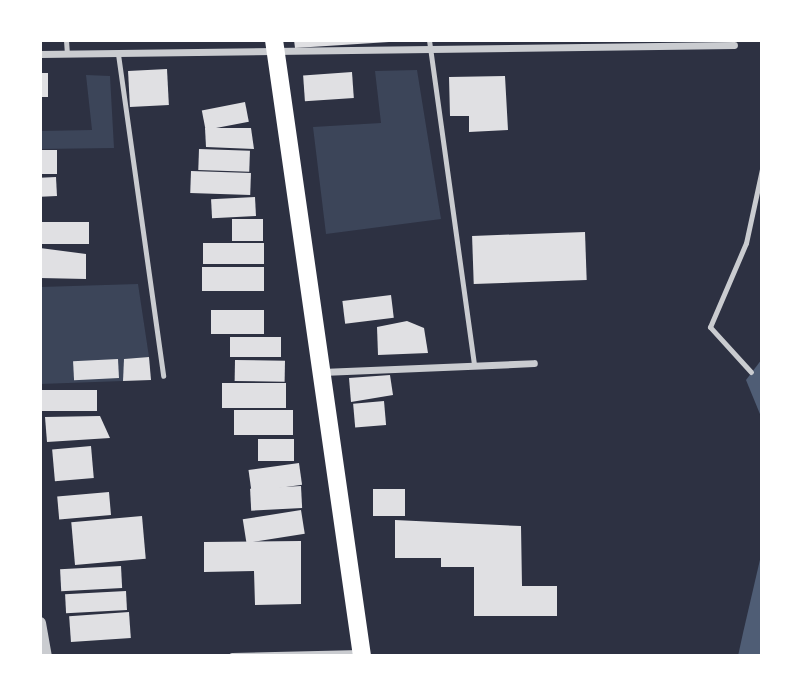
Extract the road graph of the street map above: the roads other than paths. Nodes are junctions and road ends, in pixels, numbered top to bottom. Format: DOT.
graph roads {
  1 [pos="65,40"];
  2 [pos="429,40"];
  3 [pos="734,45"];
  4 [pos="275,47"];
  5 [pos="430,52"];
  6 [pos="40,54"];
  7 [pos="67,54"];
  8 [pos="118,54"];
  9 [pos="762,169"];
  10 [pos="534,363"];
  11 [pos="474,364"];
  12 [pos="318,372"];
  13 [pos="751,372"];
  14 [pos="163,376"];
  15 [pos="40,623"];
  16 [pos="361,654"];
  17 [pos="46,656"];
  18 [pos="232,656"];
  1 -- 7 [label="lane"];
  2 -- 5 [label="lane"];
  3 -- 5 [label="street"];
  4 -- 5 [label="street"];
  4 -- 8 [label="street"];
  4 -- 12 [label="main road"];
  5 -- 11 [label="lane"];
  6 -- 7 [label="street"];
  7 -- 8 [label="street"];
  8 -- 14 [label="lane"];
  9 -- 13 [label="lane"];
  10 -- 11 [label="street"];
  11 -- 12 [label="street"];
  12 -- 16 [label="main road"];
  15 -- 17 [label="street"];
  16 -- 18 [label="street"];
}
